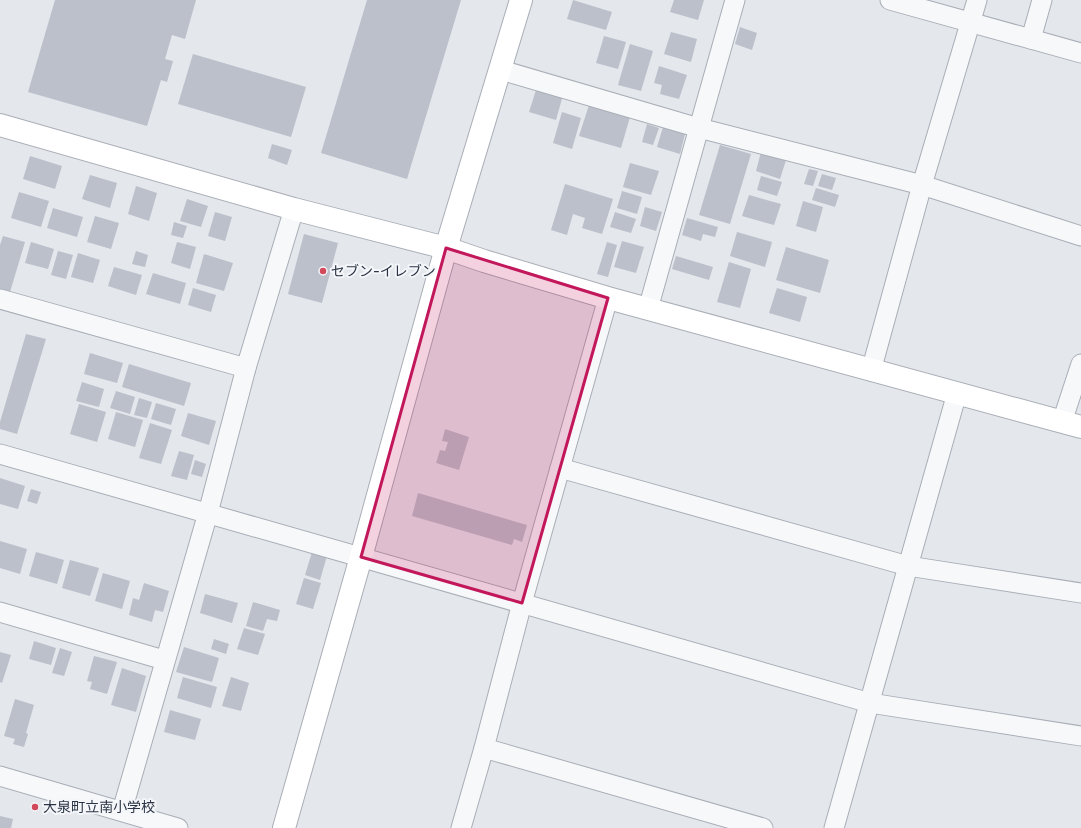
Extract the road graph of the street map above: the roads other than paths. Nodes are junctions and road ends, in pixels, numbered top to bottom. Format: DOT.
graph roads {
  1 [pos="521,0"];
  2 [pos="735,0"];
  3 [pos="890,0"];
  4 [pos="977,0"];
  5 [pos="1042,0"];
  6 [pos="971,23"];
  7 [pos="1031,39"];
  8 [pos="1081,53"];
  9 [pos="501,70"];
  10 [pos="0,125"];
  11 [pos="699,128"];
  12 [pos="922,185"];
  13 [pos="294,209"];
  14 [pos="1081,236"];
  15 [pos="446,248"];
  16 [pos="608,298"];
  17 [pos="0,299"];
  18 [pos="648,309"];
  19 [pos="1081,364"];
  20 [pos="246,368"];
  21 [pos="872,371"];
  22 [pos="957,393"];
  23 [pos="1071,424"];
  24 [pos="0,454"];
  25 [pos="560,468"];
  26 [pos="208,513"];
  27 [pos="361,557"];
  28 [pos="908,566"];
  29 [pos="1081,593"];
  30 [pos="522,603"];
  31 [pos="0,612"];
  32 [pos="164,660"];
  33 [pos="870,703"];
  34 [pos="1081,736"];
  35 [pos="484,748"];
  36 [pos="0,776"];
  37 [pos="122,811"];
  38 [pos="178,828"];
  39 [pos="284,828"];
  40 [pos="461,828"];
  41 [pos="763,828"];
  42 [pos="834,828"];
  1 -- 9 [label="street"];
  2 -- 11 [label="street"];
  3 -- 6 [label="street"];
  4 -- 6 [label="street"];
  5 -- 7 [label="street"];
  6 -- 7 [label="street"];
  6 -- 12 [label="street"];
  7 -- 8 [label="street"];
  9 -- 11 [label="street"];
  9 -- 15 [label="street"];
  10 -- 13 [label="street"];
  11 -- 12 [label="street"];
  11 -- 18 [label="street"];
  12 -- 14 [label="street"];
  12 -- 21 [label="street"];
  13 -- 15 [label="street"];
  13 -- 20 [label="street"];
  15 -- 16 [label="street"];
  15 -- 27 [label="street"];
  16 -- 18 [label="street"];
  16 -- 25 [label="street"];
  17 -- 20 [label="street"];
  18 -- 21 [label="street"];
  19 -- 23 [label="street"];
  20 -- 26 [label="street"];
  21 -- 22 [label="street"];
  22 -- 23 [label="street"];
  22 -- 28 [label="street"];
  24 -- 26 [label="street"];
  25 -- 28 [label="street"];
  25 -- 30 [label="street"];
  26 -- 27 [label="street"];
  26 -- 32 [label="street"];
  27 -- 30 [label="street"];
  27 -- 39 [label="street"];
  28 -- 29 [label="street"];
  28 -- 33 [label="street"];
  30 -- 33 [label="street"];
  30 -- 35 [label="street"];
  31 -- 32 [label="street"];
  32 -- 37 [label="street"];
  33 -- 34 [label="street"];
  33 -- 42 [label="street"];
  35 -- 40 [label="street"];
  35 -- 41 [label="street"];
  36 -- 37 [label="street"];
  37 -- 38 [label="street"];
}
